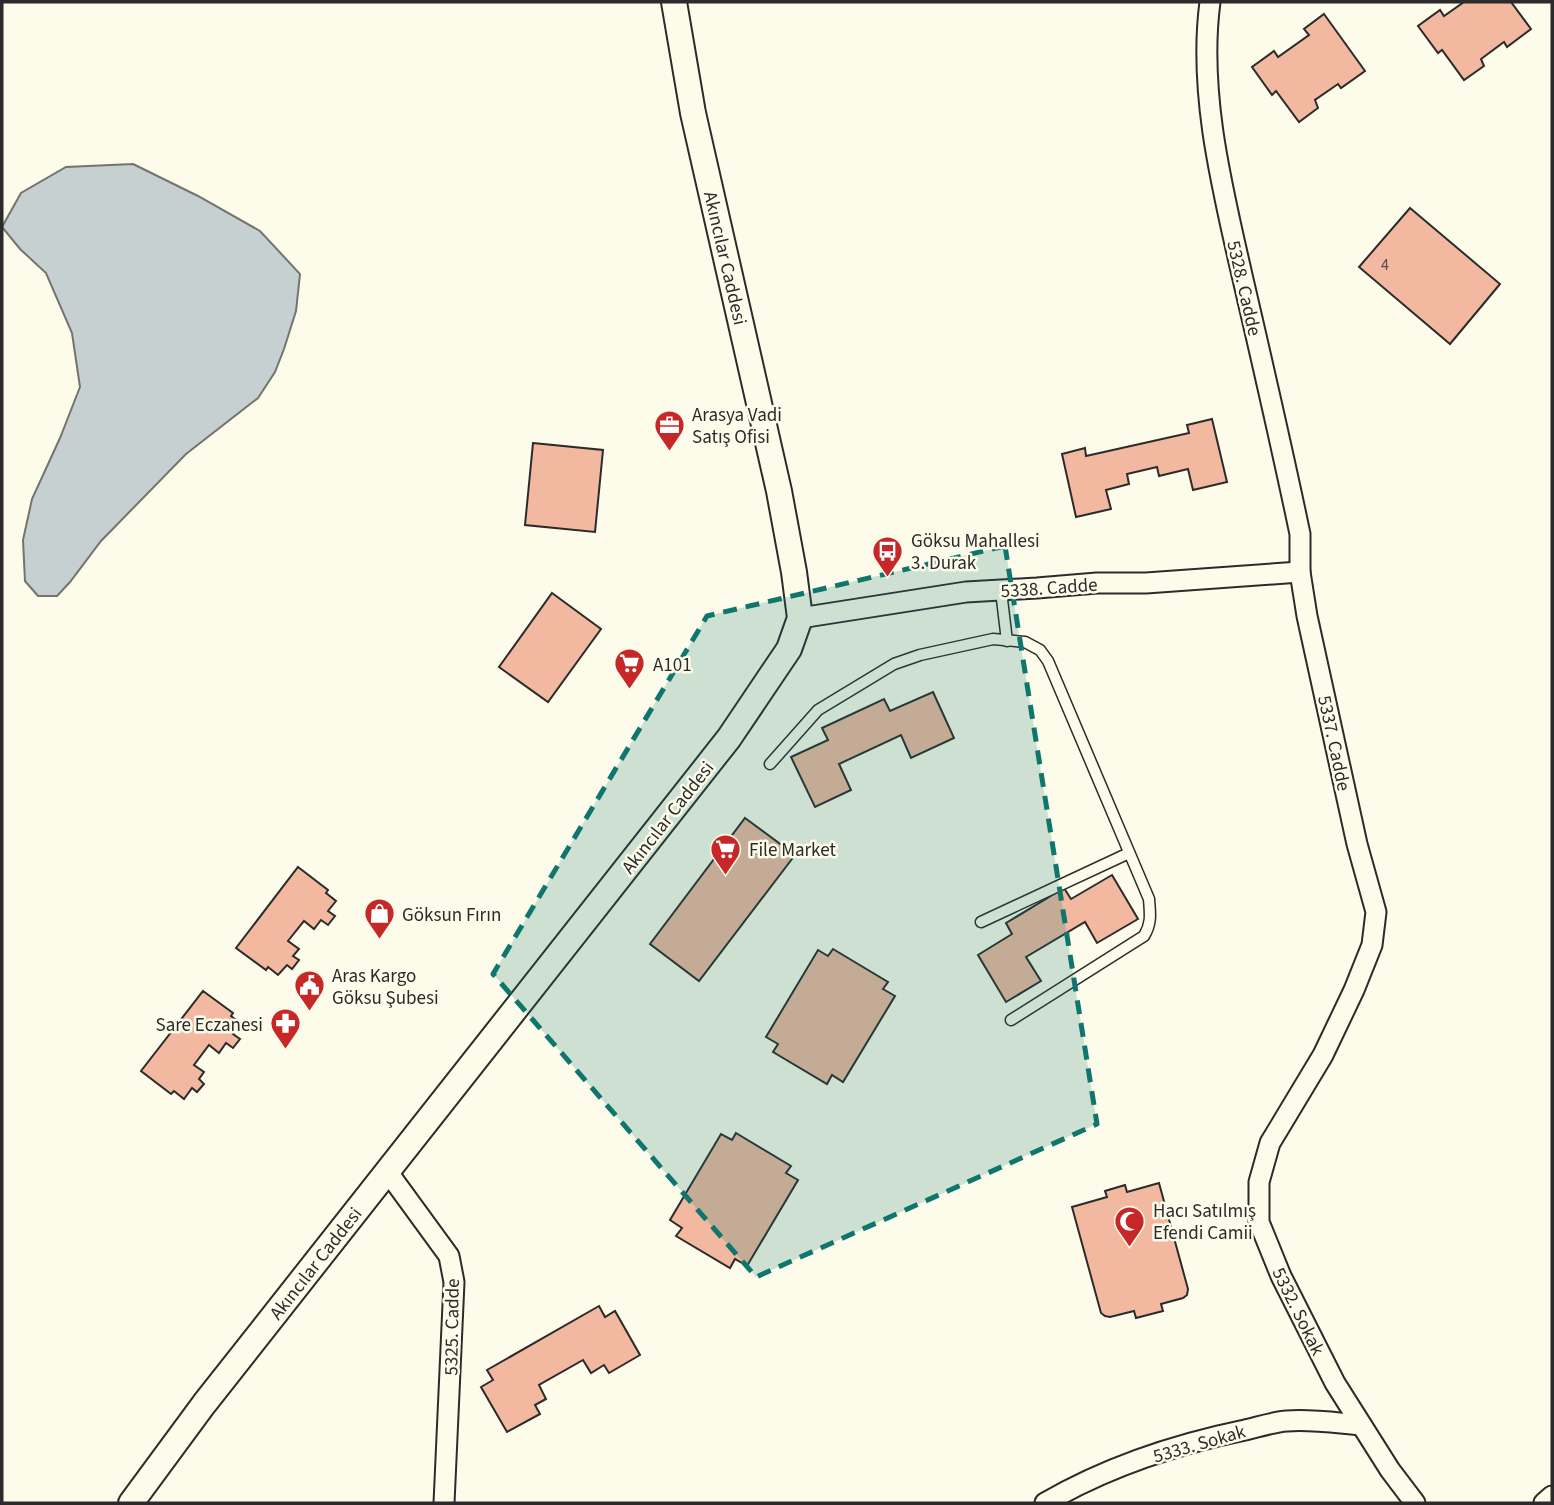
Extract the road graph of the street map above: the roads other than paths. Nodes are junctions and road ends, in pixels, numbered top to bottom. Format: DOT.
graph roads {
  1 [pos="674,2"];
  2 [pos="1210,2"];
  3 [pos="1300,572"];
  4 [pos="1001,591"];
  5 [pos="800,618"];
  6 [pos="1007,640"];
  7 [pos="770,764"];
  8 [pos="1129,853"];
  9 [pos="1376,912"];
  10 [pos="981,922"];
  11 [pos="1011,1020"];
  12 [pos="387,1171"];
  13 [pos="1362,1425"];
  14 [pos="1552,1496"];
  15 [pos="131,1503"];
  16 [pos="444,1503"];
  17 [pos="1045,1503"];
  18 [pos="1415,1503"];
  19 [pos="1544,1503"];
  1 -- 5 [label="street, Akıncılar Caddesi"];
  2 -- 3 [label="street, 5328. Cadde"];
  3 -- 4 [label="street, 5338. Cadde"];
  3 -- 9 [label="street, 5337. Cadde"];
  4 -- 5 [label="street, 5338. Cadde"];
  4 -- 6 [label="lane"];
  5 -- 12 [label="street, Akıncılar Caddesi"];
  6 -- 7 [label="lane"];
  6 -- 8 [label="lane"];
  8 -- 10 [label="lane"];
  8 -- 11 [label="lane"];
  9 -- 13 [label="street, 5332. Sokak"];
  12 -- 15 [label="street, Akıncılar Caddesi"];
  12 -- 16 [label="street, 5325. Cadde"];
  13 -- 17 [label="street, 5333. Sokak"];
  13 -- 18 [label="street, 5332. Sokak"];
  14 -- 19 [label="street"];
}
